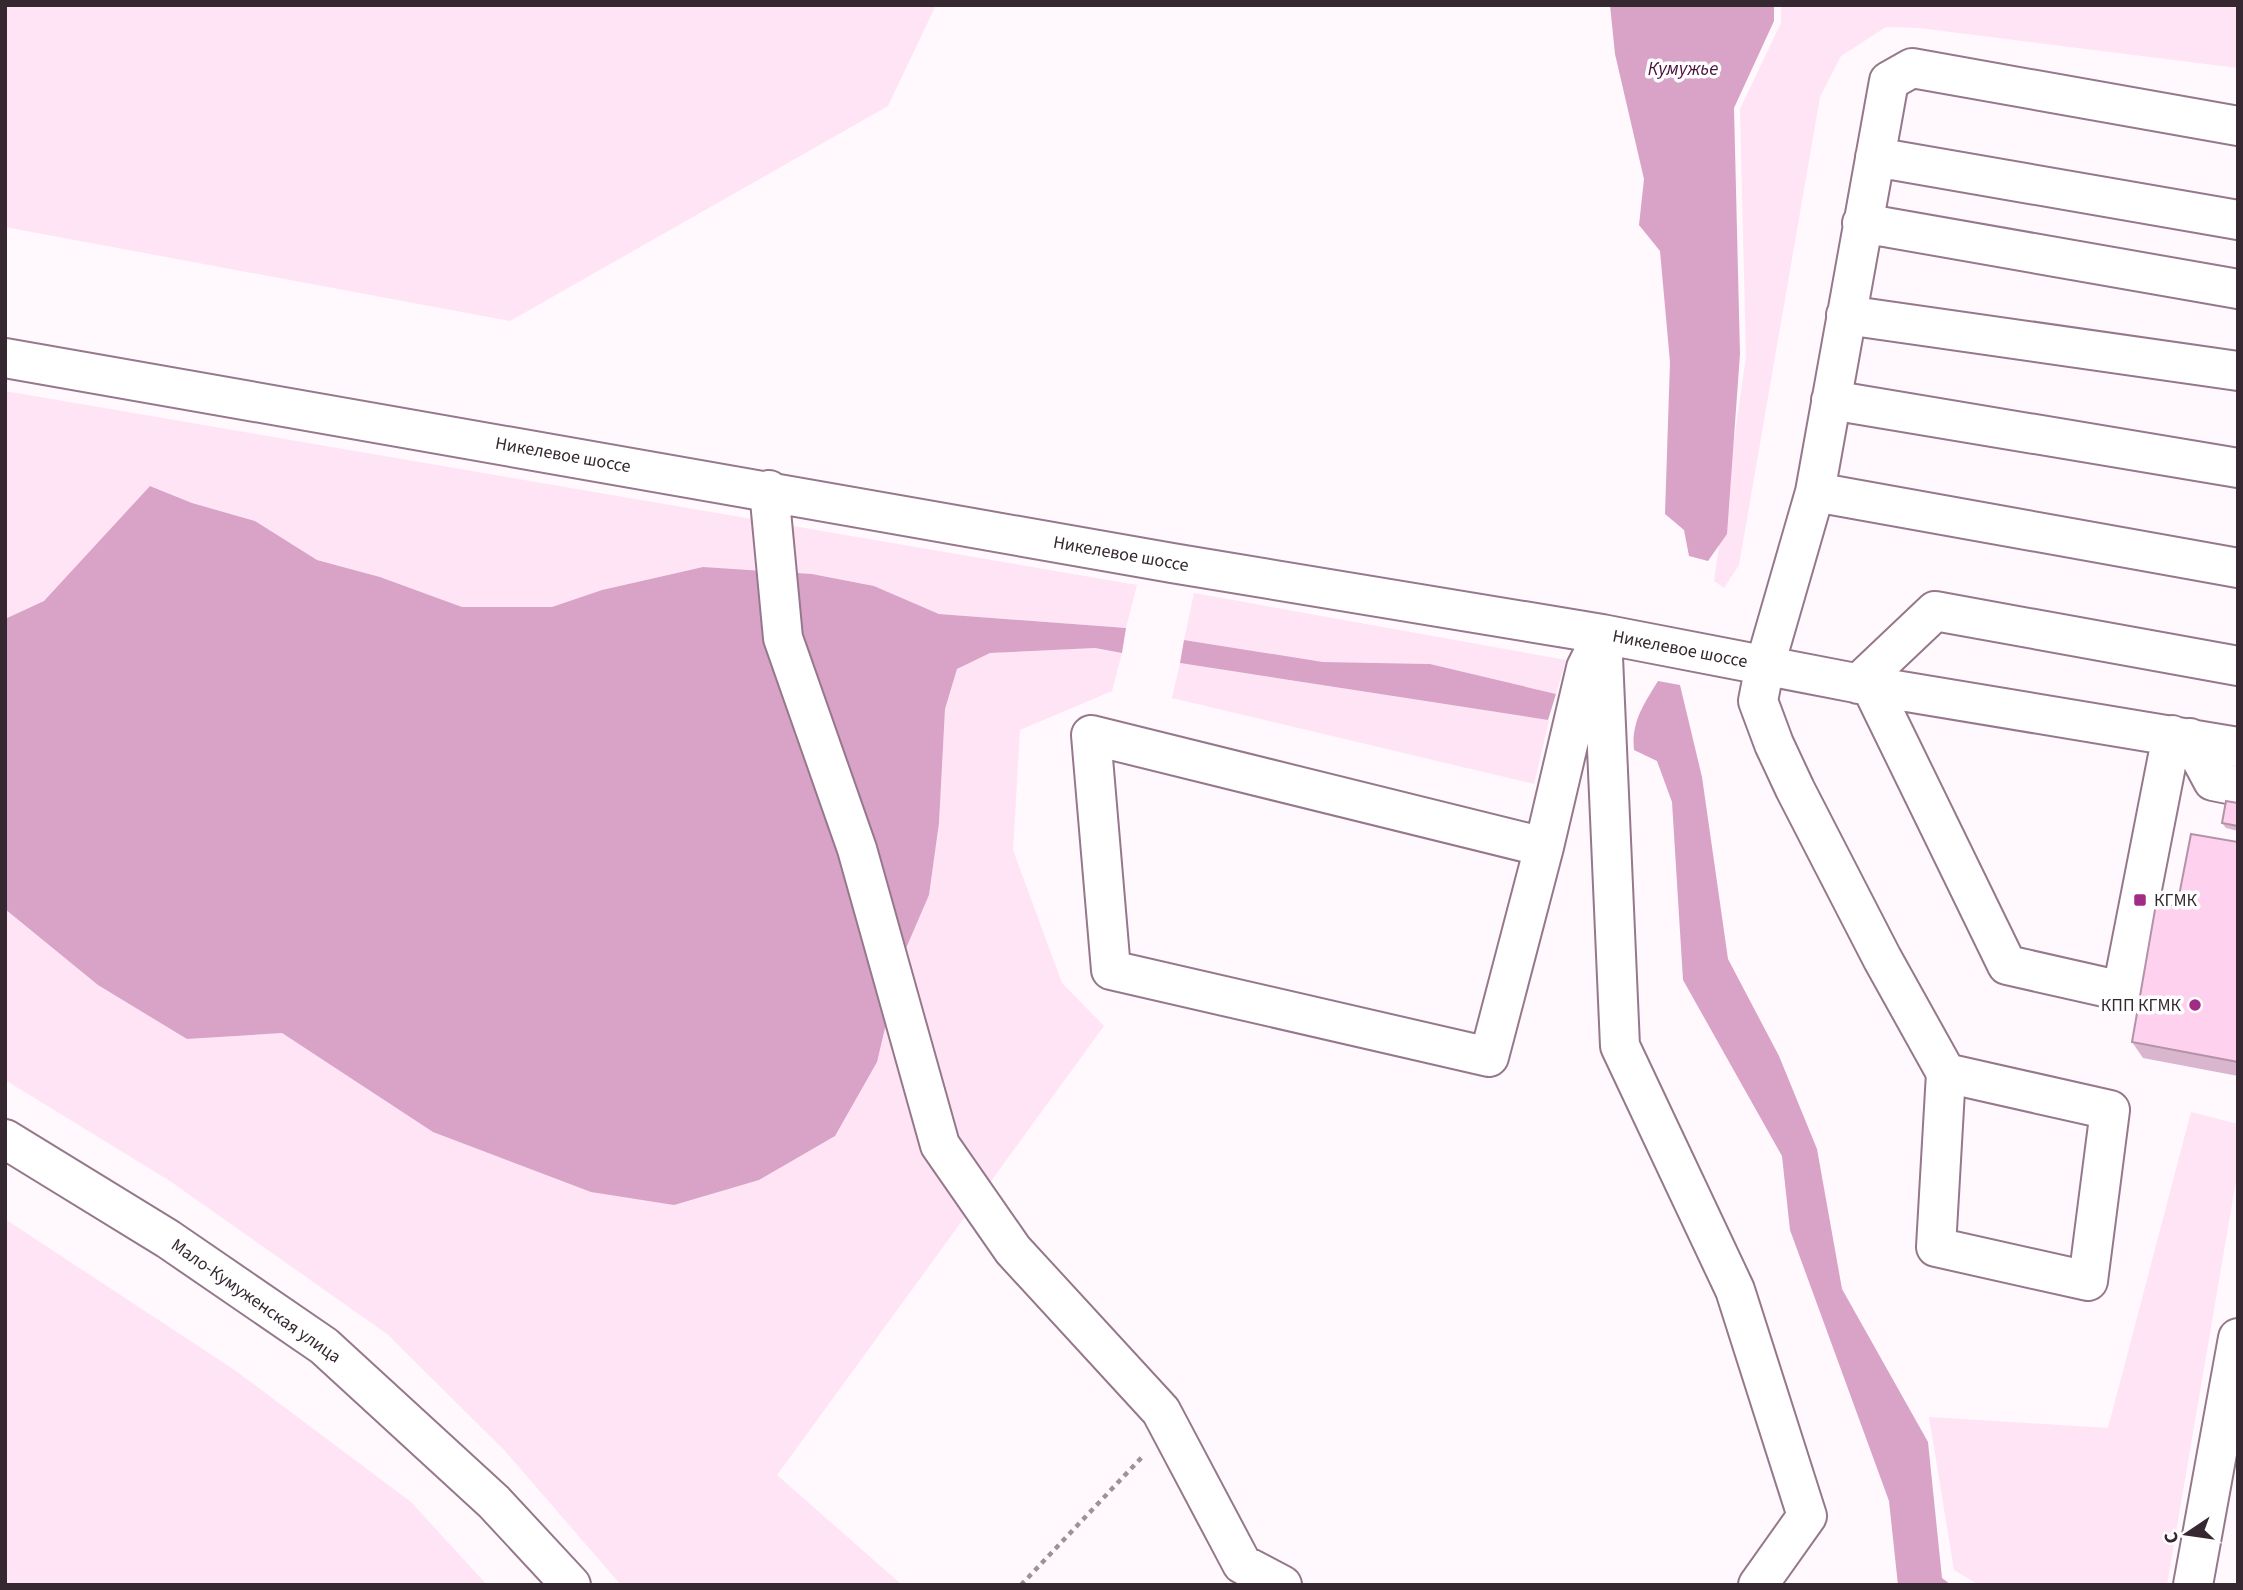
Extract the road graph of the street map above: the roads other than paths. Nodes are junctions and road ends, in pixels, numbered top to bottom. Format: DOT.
graph roads {
  1 [pos="2238,127"];
  2 [pos="1875,157"];
  3 [pos="2238,220"];
  4 [pos="1862,223"];
  5 [pos="2238,289"];
  6 [pos="1846,315"];
  7 [pos="5,358"];
  8 [pos="2238,371"];
  9 [pos="1831,400"];
  10 [pos="2238,468"];
  11 [pos="769,490"];
  12 [pos="1815,492"];
  13 [pos="2238,568"];
  14 [pos="1602,634"];
  15 [pos="1765,665"];
  16 [pos="2238,666"];
  17 [pos="1864,685"];
  18 [pos="2181,736"];
  19 [pos="2238,747"];
  20 [pos="2238,786"];
  21 [pos="1544,847"];
  22 [pos="1946,1073"];
  23 [pos="5,1139"];
  24 [pos="2238,1338"];
  25 [pos="570,1585"];
  26 [pos="1282,1585"];
  27 [pos="1758,1585"];
  28 [pos="2193,1585"];
  1 -- 2 [label="street"];
  2 -- 3 [label="street"];
  2 -- 4 [label="street"];
  4 -- 5 [label="street"];
  4 -- 6 [label="street"];
  6 -- 8 [label="street"];
  6 -- 9 [label="street"];
  7 -- 11 [label="street, Никелевое шоссе"];
  9 -- 10 [label="street"];
  9 -- 12 [label="street"];
  11 -- 14 [label="street, Никелевое шоссе"];
  11 -- 26 [label="street"];
  12 -- 13 [label="street"];
  12 -- 15 [label="street"];
  14 -- 15 [label="street, Никелевое шоссе"];
  14 -- 21 [label="street"];
  14 -- 27 [label="street"];
  15 -- 17 [label="street, Никелевое шоссе"];
  15 -- 22 [label="street"];
  16 -- 17 [label="street"];
  17 -- 18 [label="street, Никелевое шоссе"];
  17 -- 18 [label="street"];
  18 -- 19 [label="street, Никелевое шоссе"];
  18 -- 20 [label="street"];
  21 -- 21 [label="street"];
  22 -- 22 [label="street"];
  23 -- 25 [label="street, Мало-Кумуженская улица"];
  24 -- 28 [label="street"];
}
